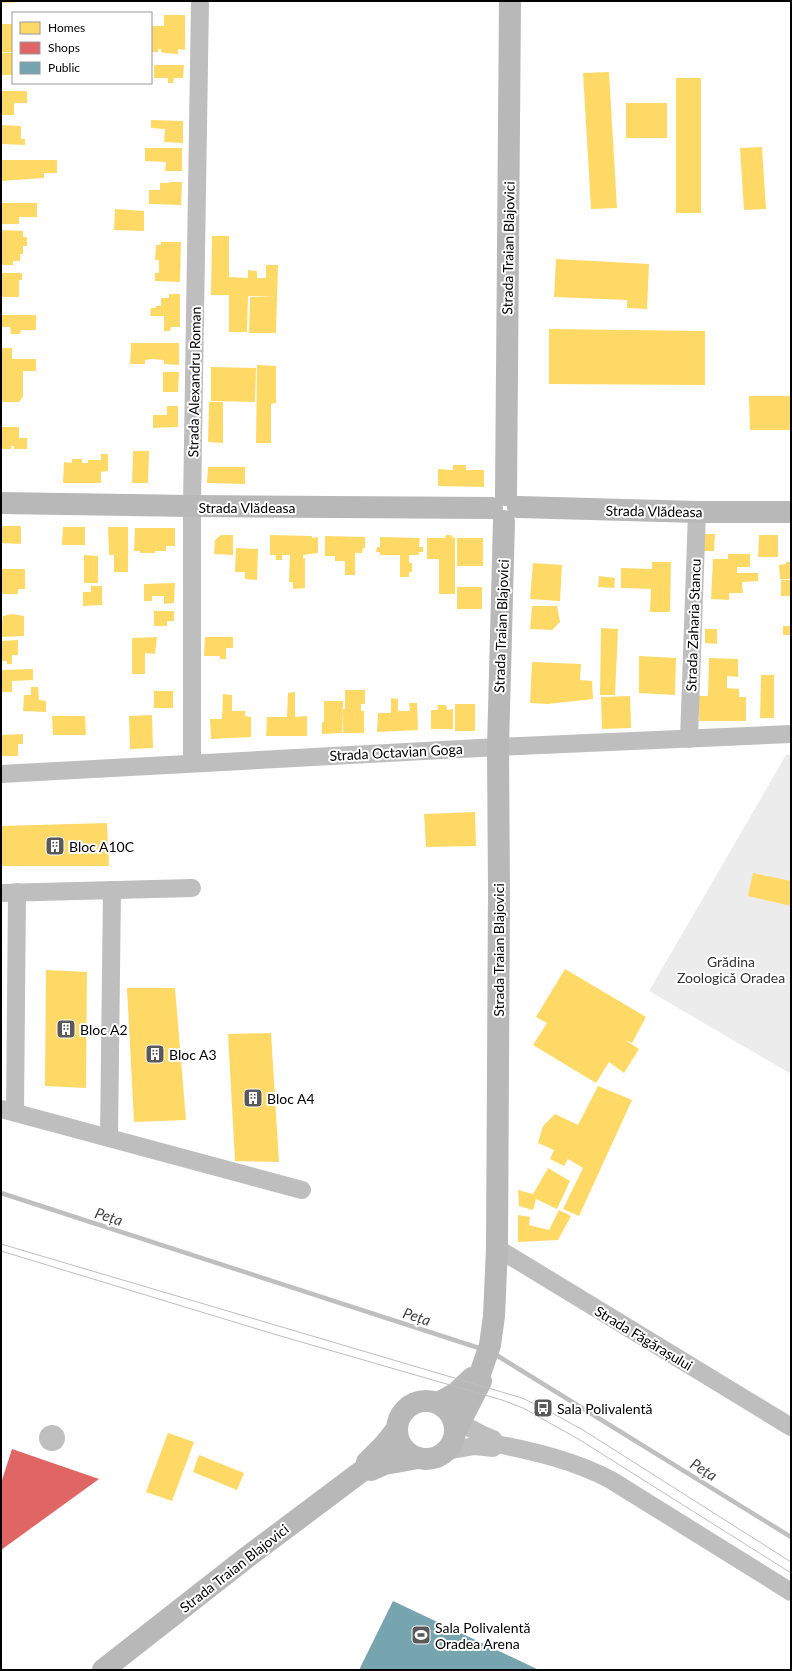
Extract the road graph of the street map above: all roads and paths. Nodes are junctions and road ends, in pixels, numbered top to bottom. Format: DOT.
graph roads {
  1 [pos="200,1"];
  2 [pos="510,1"];
  3 [pos="1,502"];
  4 [pos="192,506"];
  5 [pos="505,508"];
  6 [pos="697,512"];
  7 [pos="791,512"];
  8 [pos="791,734"];
  9 [pos="689,739"];
  10 [pos="498,747"];
  11 [pos="192,763"];
  12 [pos="1,774"];
  13 [pos="192,888"];
  14 [pos="112,890"];
  15 [pos="9,892"];
  16 [pos="8,1111"];
  17 [pos="109,1138"];
  18 [pos="302,1190"];
  19 [pos="497,1248"];
  20 [pos="480,1375"];
  21 [pos="438,1403"];
  22 [pos="791,1427"];
  23 [pos="396,1430"];
  24 [pos="453,1432"];
  25 [pos="497,1444"];
  26 [pos="418,1458"];
  27 [pos="366,1468"];
  28 [pos="791,1592"];
  29 [pos="103,1670"];
  1 -- 4 [label="street, Strada Alexandru Roman"];
  2 -- 5 [label="street, Strada Traian Blajovici"];
  3 -- 4 [label="street, Strada Vlădeasa"];
  4 -- 5 [label="street, Strada Vlădeasa"];
  4 -- 11 [label="street, Strada Alexandru Roman"];
  5 -- 6 [label="street, Strada Vlădeasa"];
  5 -- 10 [label="street, Strada Traian Blajovici"];
  6 -- 7 [label="street, Strada Vlădeasa"];
  6 -- 9 [label="street, Strada Zaharia Stancu"];
  8 -- 9 [label="street, Strada Octavian Goga"];
  9 -- 10 [label="street, Strada Octavian Goga"];
  10 -- 11 [label="street, Strada Octavian Goga"];
  10 -- 19 [label="street, Strada Traian Blajovici"];
  11 -- 12 [label="street, Strada Octavian Goga"];
  13 -- 14 [label="street"];
  14 -- 15 [label="street"];
  14 -- 17 [label="street"];
  15 -- 16 [label="street"];
  16 -- 17 [label="street"];
  17 -- 18 [label="street"];
  19 -- 20 [label="street, Strada Traian Blajovici"];
  19 -- 22 [label="street, Strada Făgărașului"];
  20 -- 21 [label="street"];
  20 -- 24 [label="street, Strada Traian Blajovici"];
  21 -- 23 [label="street"];
  21 -- 24 [label="street"];
  23 -- 26 [label="street"];
  23 -- 27 [label="street, Strada Traian Blajovici"];
  24 -- 25 [label="street"];
  24 -- 25 [label="street"];
  24 -- 26 [label="street"];
  25 -- 28 [label="street"];
  26 -- 27 [label="street, Strada Traian Blajovici"];
  27 -- 29 [label="street, Strada Traian Blajovici"];
}
